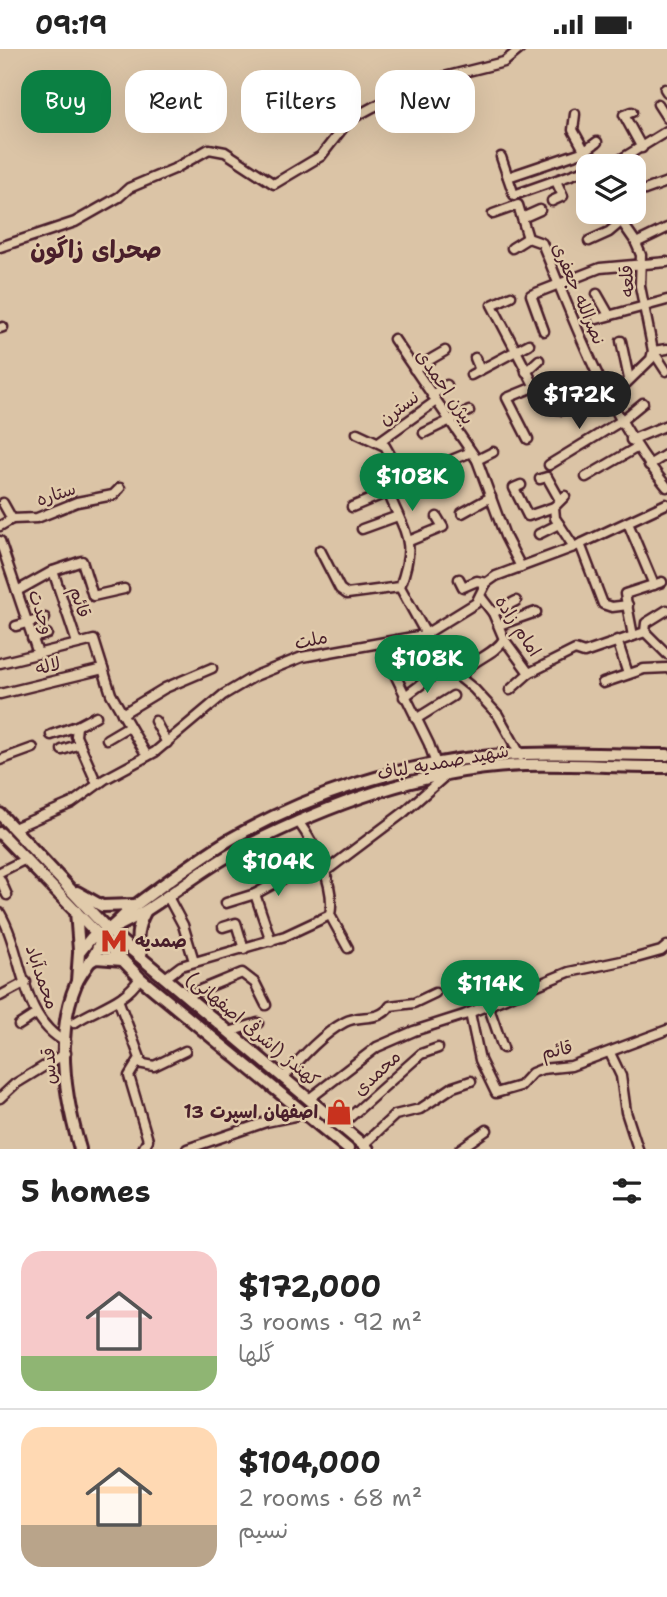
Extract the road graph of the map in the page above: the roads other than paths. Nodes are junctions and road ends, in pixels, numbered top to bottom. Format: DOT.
graph roads {
  1 [pos="520,49"];
  2 [pos="657,104"];
  3 [pos="632,112"];
  4 [pos="575,114"];
  5 [pos="667,118"];
  6 [pos="665,134"];
  7 [pos="597,142"];
  8 [pos="667,147"];
  9 [pos="642,148"];
  10 [pos="584,151"];
  11 [pos="586,154"];
  12 [pos="631,154"];
  13 [pos="501,157"];
  14 [pos="576,174"];
  15 [pos="508,177"];
  16 [pos="556,181"];
  17 [pos="667,183"];
  18 [pos="646,190"];
  19 [pos="552,201"];
  20 [pos="540,210"];
  21 [pos="493,214"];
  22 [pos="522,218"];
  23 [pos="618,224"];
  24 [pos="624,224"];
  25 [pos="667,228"];
  26 [pos="528,238"];
  27 [pos="589,241"];
  28 [pos="636,243"];
  29 [pos="0,247"];
  30 [pos="512,248"];
  31 [pos="667,262"];
  32 [pos="641,264"];
  33 [pos="558,282"];
  34 [pos="597,294"];
  35 [pos="511,296"];
  36 [pos="667,300"];
  37 [pos="644,305"];
  38 [pos="609,315"];
  39 [pos="597,319"];
  40 [pos="544,331"];
  41 [pos="394,339"];
  42 [pos="621,341"];
  43 [pos="529,344"];
  44 [pos="667,349"];
  45 [pos="514,350"];
  46 [pos="445,351"];
  47 [pos="653,351"];
  48 [pos="475,358"];
  49 [pos="539,361"];
  50 [pos="414,369"];
  51 [pos="480,370"];
  52 [pos="666,371"];
  53 [pos="526,372"];
  54 [pos="471,375"];
  55 [pos="629,379"];
  56 [pos="447,384"];
  57 [pos="534,387"];
  58 [pos="603,387"];
  59 [pos="434,398"];
  60 [pos="610,400"];
  61 [pos="643,403"];
  62 [pos="469,411"];
  63 [pos="449,419"];
  64 [pos="621,421"];
  65 [pos="667,425"];
  66 [pos="357,433"];
  67 [pos="424,433"];
  68 [pos="528,439"];
  69 [pos="380,441"];
  70 [pos="634,444"];
  71 [pos="471,452"];
  72 [pos="493,452"];
  73 [pos="667,454"];
  74 [pos="477,460"];
  75 [pos="549,465"];
  76 [pos="649,465"];
  77 [pos="401,474"];
  78 [pos="586,477"];
  79 [pos="540,479"];
  80 [pos="521,485"];
  81 [pos="120,488"];
  82 [pos="667,489"];
  83 [pos="388,492"];
  84 [pos="491,496"];
  85 [pos="560,501"];
  86 [pos="3,503"];
  87 [pos="667,504"];
  88 [pos="352,507"];
  89 [pos="462,513"];
  90 [pos="398,516"];
  91 [pos="437,517"];
  92 [pos="12,519"];
  93 [pos="628,523"];
  94 [pos="559,524"];
  95 [pos="0,526"];
  96 [pos="362,529"];
  97 [pos="539,534"];
  98 [pos="408,541"];
  99 [pos="0,543"];
  100 [pos="577,545"];
  101 [pos="320,550"];
  102 [pos="521,567"];
  103 [pos="53,571"];
  104 [pos="459,579"];
  105 [pos="479,579"];
  106 [pos="400,587"];
  107 [pos="124,589"];
  108 [pos="17,591"];
  109 [pos="480,596"];
  110 [pos="516,601"];
  111 [pos="628,605"];
  112 [pos="667,610"];
  113 [pos="536,612"];
  114 [pos="493,613"];
  115 [pos="45,618"];
  116 [pos="28,623"];
  117 [pos="499,625"];
  118 [pos="16,626"];
  119 [pos="645,632"];
  120 [pos="47,634"];
  121 [pos="424,635"];
  122 [pos="633,636"];
  123 [pos="33,638"];
  124 [pos="504,639"];
  125 [pos="617,640"];
  126 [pos="77,643"];
  127 [pos="380,643"];
  128 [pos="665,649"];
  129 [pos="38,654"];
  130 [pos="634,659"];
  131 [pos="624,662"];
  132 [pos="0,663"];
  133 [pos="446,666"];
  134 [pos="212,668"];
  135 [pos="667,668"];
  136 [pos="103,669"];
  137 [pos="530,673"];
  138 [pos="628,674"];
  139 [pos="461,678"];
  140 [pos="603,683"];
  141 [pos="510,690"];
  142 [pos="0,694"];
  143 [pos="453,696"];
  144 [pos="404,697"];
  145 [pos="122,714"];
  146 [pos="96,716"];
  147 [pos="416,719"];
  148 [pos="155,721"];
  149 [pos="77,726"];
  150 [pos="129,726"];
  151 [pos="51,735"];
  152 [pos="107,739"];
  153 [pos="167,743"];
  154 [pos="80,744"];
  155 [pos="33,748"];
  156 [pos="62,750"];
  157 [pos="667,755"];
  158 [pos="147,756"];
  159 [pos="521,756"];
  160 [pos="0,760"];
  161 [pos="567,761"];
  162 [pos="436,764"];
  163 [pos="667,768"];
  164 [pos="445,776"];
  165 [pos="97,784"];
  166 [pos="0,814"];
  167 [pos="298,821"];
  168 [pos="14,828"];
  169 [pos="0,833"];
  170 [pos="26,859"];
  171 [pos="317,860"];
  172 [pos="326,871"];
  173 [pos="0,872"];
  174 [pos="178,875"];
  175 [pos="0,879"];
  176 [pos="186,885"];
  177 [pos="67,886"];
  178 [pos="255,894"];
  179 [pos="8,895"];
  180 [pos="168,897"];
  181 [pos="226,904"];
  182 [pos="141,908"];
  183 [pos="76,911"];
  184 [pos="0,913"];
  185 [pos="330,915"];
  186 [pos="223,927"];
  187 [pos="4,932"];
  188 [pos="105,933"];
  189 [pos="271,941"];
  190 [pos="667,946"];
  191 [pos="348,948"];
  192 [pos="244,949"];
  193 [pos="79,953"];
  194 [pos="142,958"];
  195 [pos="123,960"];
  196 [pos="89,961"];
  197 [pos="194,961"];
  198 [pos="140,978"];
  199 [pos="164,978"];
  200 [pos="77,981"];
  201 [pos="26,982"];
  202 [pos="435,993"];
  203 [pos="0,996"];
  204 [pos="186,996"];
  205 [pos="119,1002"];
  206 [pos="488,1005"];
  207 [pos="266,1006"];
  208 [pos="470,1013"];
  209 [pos="36,1014"];
  210 [pos="74,1023"];
  211 [pos="258,1023"];
  212 [pos="19,1025"];
  213 [pos="667,1030"];
  214 [pos="229,1032"];
  215 [pos="66,1048"];
  216 [pos="438,1048"];
  217 [pos="503,1048"];
  218 [pos="185,1051"];
  219 [pos="610,1053"];
  220 [pos="138,1063"];
  221 [pos="284,1078"];
  222 [pos="471,1081"];
  223 [pos="0,1098"];
  224 [pos="309,1099"];
  225 [pos="305,1114"];
  226 [pos="340,1126"];
  227 [pos="487,1130"];
  228 [pos="366,1147"];
  229 [pos="80,1149"];
  230 [pos="143,1149"];
  231 [pos="187,1149"];
  232 [pos="348,1149"];
  233 [pos="460,1149"];
  234 [pos="638,1149"];
  1 -- 29 [label="street"];
  2 -- 5 [label="street"];
  3 -- 9 [label="street"];
  4 -- 10 [label="street"];
  6 -- 8 [label="street"];
  6 -- 9 [label="street"];
  7 -- 10 [label="street"];
  9 -- 12 [label="street"];
  10 -- 11 [label="street"];
  10 -- 15 [label="street"];
  13 -- 15 [label="street"];
  14 -- 16 [label="street"];
  15 -- 16 [label="street"];
  16 -- 19 [label="street"];
  17 -- 18 [label="street"];
  20 -- 22 [label="street"];
  21 -- 22 [label="street, نصرالله جعفری"];
  22 -- 26 [label="street, نصرالله جعفری"];
  23 -- 27 [label="street"];
  24 -- 28 [label="street, قلعه"];
  25 -- 28 [label="street"];
  26 -- 30 [label="street"];
  26 -- 33 [label="street, نصرالله جعفری"];
  28 -- 32 [label="street, قلعه"];
  31 -- 32 [label="street"];
  32 -- 33 [label="street"];
  32 -- 37 [label="street, قلعه"];
  33 -- 40 [label="street"];
  33 -- 58 [label="street, نصرالله جعفری"];
  34 -- 38 [label="street"];
  35 -- 45 [label="street"];
  36 -- 37 [label="street"];
  37 -- 38 [label="street"];
  37 -- 47 [label="street, قلعه"];
  38 -- 39 [label="street"];
  41 -- 50 [label="street, بیژن احمدی"];
  42 -- 55 [label="street"];
  43 -- 45 [label="street"];
  44 -- 47 [label="street"];
  45 -- 51 [label="street"];
  45 -- 53 [label="street"];
  46 -- 50 [label="street"];
  47 -- 52 [label="street"];
  47 -- 55 [label="street"];
  48 -- 51 [label="street"];
  49 -- 53 [label="street"];
  50 -- 59 [label="street, بیژن احمدی"];
  51 -- 54 [label="street"];
  53 -- 57 [label="street"];
  55 -- 60 [label="street"];
  56 -- 59 [label="street, نسترن"];
  57 -- 58 [label="street"];
  57 -- 68 [label="street"];
  58 -- 60 [label="street, نصرالله جعفری"];
  59 -- 63 [label="street, بیژن احمدی"];
  59 -- 69 [label="street, نسترن"];
  60 -- 64 [label="street"];
  61 -- 64 [label="street"];
  62 -- 63 [label="street"];
  63 -- 67 [label="street"];
  63 -- 71 [label="street, بیژن احمدی"];
  64 -- 70 [label="street"];
  64 -- 75 [label="street"];
  65 -- 70 [label="street"];
  66 -- 69 [label="street"];
  69 -- 77 [label="street"];
  70 -- 76 [label="street"];
  70 -- 78 [label="street"];
  71 -- 74 [label="street, بیژن احمدی"];
  71 -- 77 [label="street"];
  72 -- 74 [label="street"];
  73 -- 76 [label="street"];
  74 -- 84 [label="street, بیژن احمدی"];
  76 -- 82 [label="street"];
  77 -- 83 [label="street"];
  79 -- 85 [label="street"];
  80 -- 85 [label="street"];
  81 -- 92 [label="street, ستاره"];
  82 -- 87 [label="street"];
  83 -- 88 [label="street"];
  83 -- 90 [label="street"];
  84 -- 89 [label="street"];
  84 -- 102 [label="street, بیژن احمدی"];
  85 -- 94 [label="street"];
  86 -- 92 [label="street"];
  87 -- 93 [label="street"];
  90 -- 96 [label="street"];
  90 -- 98 [label="street"];
  91 -- 98 [label="street"];
  92 -- 95 [label="street, ستاره"];
  93 -- 100 [label="street"];
  93 -- 111 [label="street"];
  94 -- 97 [label="street"];
  94 -- 100 [label="street"];
  98 -- 106 [label="street"];
  99 -- 108 [label="street, وحدت"];
  100 -- 102 [label="street"];
  100 -- 111 [label="street"];
  101 -- 106 [label="street"];
  102 -- 105 [label="street"];
  103 -- 107 [label="street"];
  103 -- 108 [label="street"];
  103 -- 126 [label="street, قائم"];
  104 -- 105 [label="street"];
  105 -- 109 [label="street, ملت"];
  106 -- 121 [label="street"];
  108 -- 116 [label="street, وحدت"];
  109 -- 114 [label="street, امام زاده"];
  109 -- 121 [label="street, ملت"];
  110 -- 114 [label="street"];
  111 -- 122 [label="street"];
  112 -- 119 [label="street"];
  113 -- 117 [label="street"];
  114 -- 117 [label="street, امام زاده"];
  115 -- 116 [label="street"];
  116 -- 118 [label="street"];
  116 -- 123 [label="street, وحدت"];
  117 -- 124 [label="street, امام زاده"];
  119 -- 122 [label="street"];
  119 -- 128 [label="street"];
  120 -- 123 [label="street"];
  121 -- 127 [label="street, ملت"];
  121 -- 133 [label="street"];
  122 -- 125 [label="street"];
  123 -- 129 [label="street, وحدت"];
  124 -- 137 [label="street, امام زاده"];
  124 -- 139 [label="street"];
  125 -- 131 [label="street"];
  125 -- 137 [label="street"];
  126 -- 129 [label="street"];
  126 -- 136 [label="street"];
  127 -- 144 [label="street"];
  127 -- 153 [label="street, ملت"];
  129 -- 132 [label="street"];
  130 -- 131 [label="street"];
  131 -- 138 [label="street"];
  133 -- 139 [label="street"];
  133 -- 144 [label="street"];
  134 -- 145 [label="street"];
  135 -- 138 [label="street"];
  136 -- 142 [label="street, لاله"];
  136 -- 145 [label="street"];
  137 -- 141 [label="street"];
  138 -- 140 [label="street"];
  139 -- 159 [label="street"];
  143 -- 147 [label="street"];
  144 -- 147 [label="street"];
  145 -- 150 [label="street"];
  146 -- 149 [label="street"];
  147 -- 162 [label="street"];
  148 -- 153 [label="street"];
  149 -- 151 [label="street"];
  149 -- 154 [label="street"];
  150 -- 152 [label="street"];
  150 -- 158 [label="street"];
  153 -- 158 [label="street, ملت"];
  154 -- 156 [label="street"];
  154 -- 165 [label="street"];
  155 -- 160 [label="street"];
  157 -- 161 [label="main road, شهید صمدیه لباف"];
  158 -- 165 [label="street, ملت"];
  159 -- 161 [label="main road, شهید صمدیه لباف"];
  159 -- 162 [label="main road, شهید صمدیه لباف"];
  161 -- 163 [label="main road, شهید صمدیه لباف"];
  161 -- 164 [label="main road, شهید صمدیه لباف"];
  162 -- 174 [label="main road, شهید صمدیه لباف"];
  164 -- 167 [label="main road, شهید صمدیه لباف"];
  164 -- 172 [label="street"];
  165 -- 168 [label="street, ملت"];
  166 -- 168 [label="main road, کهندژ (اشرفی اصفهانی)"];
  167 -- 171 [label="street"];
  167 -- 176 [label="main road, شهید صمدیه لباف"];
  168 -- 177 [label="main road, کهندژ (اشرفی اصفهانی)"];
  169 -- 170 [label="main road, کهندژ (اشرفی اصفهانی)"];
  170 -- 173 [label="street"];
  170 -- 183 [label="main road, کهندژ (اشرفی اصفهانی)"];
  171 -- 172 [label="street"];
  171 -- 178 [label="street"];
  172 -- 185 [label="street"];
  174 -- 176 [label="main road"];
  174 -- 182 [label="main road, شهید صمدیه لباف"];
  175 -- 179 [label="street"];
  176 -- 180 [label="main road, شهید صمدیه لباف"];
  177 -- 182 [label="main road"];
  177 -- 188 [label="main road, کهندژ (اشرفی اصفهانی)"];
  178 -- 181 [label="street"];
  178 -- 189 [label="street"];
  180 -- 182 [label="main road, شهید صمدیه لباف"];
  180 -- 197 [label="street"];
  182 -- 188 [label="main road, شهید صمدیه لباف"];
  182 -- 194 [label="main road"];
  183 -- 188 [label="main road, کهندژ (اشرفی اصفهانی)"];
  183 -- 193 [label="main road"];
  184 -- 187 [label="street, محمدآباد"];
  185 -- 189 [label="street"];
  185 -- 191 [label="street"];
  186 -- 192 [label="street"];
  187 -- 201 [label="street, محمدآباد"];
  188 -- 193 [label="main road, شهید صمدیه لباف"];
  188 -- 194 [label="main road, کهندژ (اشرفی اصفهانی)"];
  188 -- 195 [label="main road, کهندژ (اشرفی اصفهانی)"];
  188 -- 196 [label="main road"];
  189 -- 192 [label="street"];
  190 -- 206 [label="street"];
  192 -- 197 [label="street"];
  193 -- 200 [label="main road"];
  194 -- 199 [label="main road, کهندژ (اشرفی اصفهانی)"];
  195 -- 196 [label="main road"];
  195 -- 198 [label="main road, کهندژ (اشرفی اصفهانی)"];
  196 -- 200 [label="main road"];
  197 -- 199 [label="street"];
  198 -- 205 [label="street"];
  198 -- 225 [label="main road, کهندژ (اشرفی اصفهانی)"];
  199 -- 204 [label="main road, کهندژ (اشرفی اصفهانی)"];
  200 -- 215 [label="main road, قدس"];
  201 -- 203 [label="street"];
  201 -- 209 [label="street, محمدآباد"];
  202 -- 221 [label="street"];
  204 -- 207 [label="street"];
  204 -- 214 [label="main road, کهندژ (اشرفی اصفهانی)"];
  205 -- 210 [label="street"];
  205 -- 220 [label="street"];
  206 -- 208 [label="street"];
  206 -- 217 [label="street"];
  208 -- 219 [label="street, قائم"];
  208 -- 224 [label="street"];
  209 -- 212 [label="street"];
  209 -- 215 [label="street, محمدآباد"];
  211 -- 214 [label="street"];
  213 -- 219 [label="street, قائم"];
  214 -- 221 [label="main road, کهندژ (اشرفی اصفهانی)"];
  215 -- 223 [label="street"];
  215 -- 229 [label="main road, قدس"];
  216 -- 226 [label="street, محمدی"];
  218 -- 220 [label="street"];
  219 -- 234 [label="street"];
  220 -- 230 [label="street"];
  221 -- 224 [label="main road, کهندژ (اشرفی اصفهانی)"];
  222 -- 228 [label="street"];
  224 -- 226 [label="main road, کهندژ (اشرفی اصفهانی)"];
  225 -- 231 [label="street"];
  225 -- 232 [label="main road, کهندژ (اشرفی اصفهانی)"];
  226 -- 228 [label="main road, کهندژ (اشرفی اصفهانی)"];
  227 -- 233 [label="street"];
}
